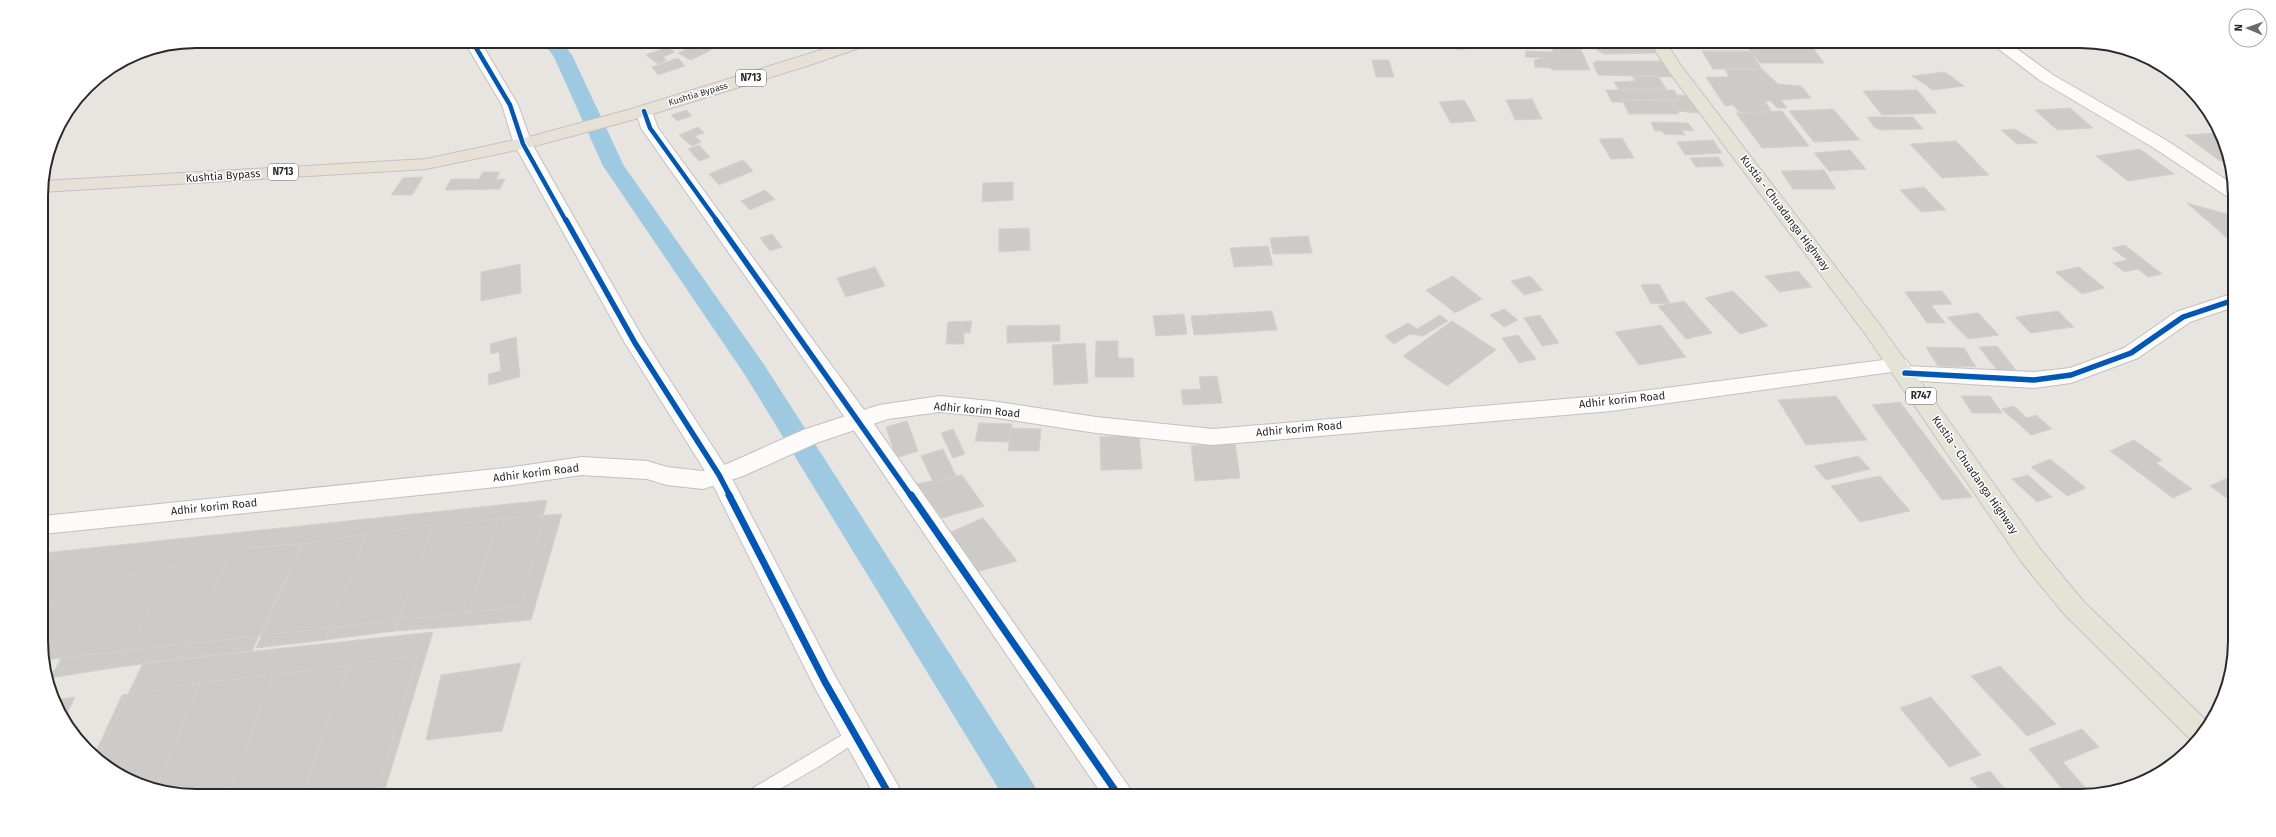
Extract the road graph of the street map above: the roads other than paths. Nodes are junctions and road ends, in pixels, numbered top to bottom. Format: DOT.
graph roads {
  1 [pos="476,48"];
  2 [pos="844,48"];
  3 [pos="1662,48"];
  4 [pos="2006,48"];
  5 [pos="640,112"];
  6 [pos="527,143"];
  7 [pos="48,187"];
  8 [pos="2228,189"];
  9 [pos="2228,302"];
  10 [pos="1902,369"];
  11 [pos="859,420"];
  12 [pos="727,472"];
  13 [pos="48,524"];
  14 [pos="2198,730"];
  15 [pos="854,734"];
  16 [pos="765,789"];
  17 [pos="886,789"];
  18 [pos="1114,789"];
  1 -- 6 [label="street"];
  2 -- 5 [label="highway, Kushtia Bypass / N713"];
  3 -- 10 [label="main road, Kustia - Chuadanga Highway / R747"];
  4 -- 8 [label="street"];
  5 -- 6 [label="highway, Kushtia Bypass / N713"];
  5 -- 11 [label="street"];
  6 -- 7 [label="highway, Kushtia Bypass / N713"];
  6 -- 12 [label="street"];
  9 -- 10 [label="street, Adhir korim Road"];
  10 -- 11 [label="street, Adhir korim Road"];
  10 -- 14 [label="main road, Kustia - Chuadanga Highway / R747"];
  11 -- 12 [label="street, Adhir korim Road"];
  11 -- 18 [label="street"];
  12 -- 13 [label="street, Adhir korim Road"];
  12 -- 15 [label="street"];
  15 -- 16 [label="lane"];
  15 -- 17 [label="street"];
}
